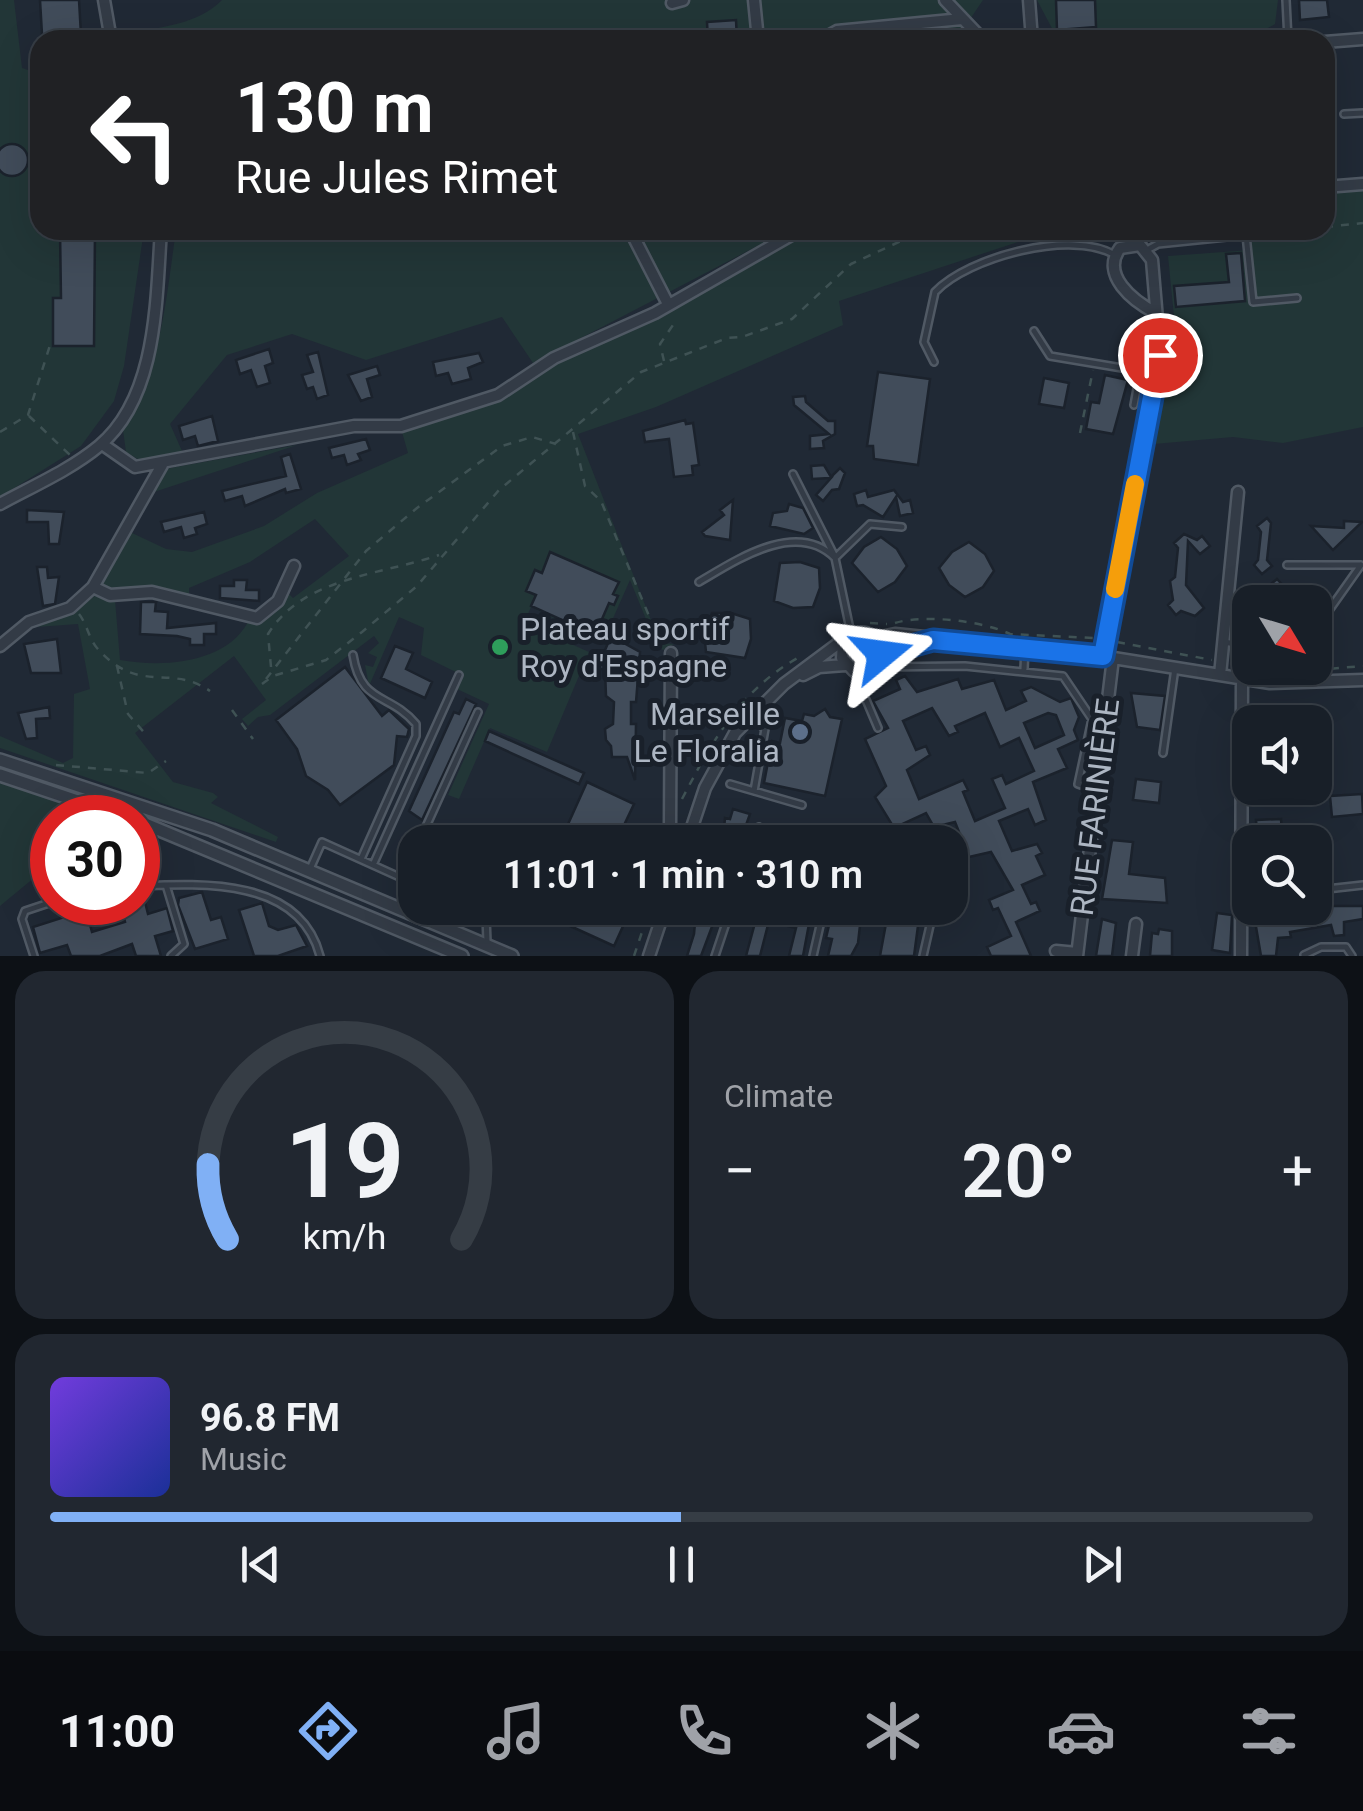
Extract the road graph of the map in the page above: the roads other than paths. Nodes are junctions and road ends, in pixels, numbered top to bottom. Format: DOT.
graph roads {
  1 [pos="104,0"];
  2 [pos="754,0"];
  3 [pos="945,0"];
  4 [pos="1029,0"];
  5 [pos="1286,0"];
  6 [pos="962,19"];
  7 [pos="109,30"];
  8 [pos="757,30"];
  9 [pos="856,30"];
  10 [pos="973,30"];
  11 [pos="1031,30"];
  12 [pos="1288,30"];
  13 [pos="1363,39"];
  14 [pos="1335,41"];
  15 [pos="1344,114"];
  16 [pos="1363,114"];
  17 [pos="1363,184"];
  18 [pos="1335,186"];
  19 [pos="160,240"];
  20 [pos="636,240"];
  21 [pos="782,240"];
  22 [pos="1197,240"];
  23 [pos="1247,240"];
  24 [pos="1147,250"];
  25 [pos="1114,255"];
  26 [pos="1298,298"];
  27 [pos="672,302"];
  28 [pos="1156,312"];
  29 [pos="1034,330"];
  30 [pos="1158,334"];
  31 [pos="934,362"];
  32 [pos="1140,371"];
  33 [pos="1134,405"];
  34 [pos="102,444"];
  35 [pos="162,464"];
  36 [pos="793,474"];
  37 [pos="1238,492"];
  38 [pos="0,504"];
  39 [pos="902,527"];
  40 [pos="835,558"];
  41 [pos="1362,565"];
  42 [pos="294,566"];
  43 [pos="1287,566"];
  44 [pos="698,582"];
  45 [pos="93,587"];
  46 [pos="1332,606"];
  47 [pos="847,638"];
  48 [pos="876,638"];
  49 [pos="933,640"];
  50 [pos="1223,642"];
  51 [pos="1232,643"];
  52 [pos="0,646"];
  53 [pos="1025,648"];
  54 [pos="672,653"];
  55 [pos="882,654"];
  56 [pos="353,655"];
  57 [pos="1108,657"];
  58 [pos="850,668"];
  59 [pos="874,668"];
  60 [pos="1175,668"];
  61 [pos="1024,669"];
  62 [pos="458,675"];
  63 [pos="1220,676"];
  64 [pos="1232,678"];
  65 [pos="1363,680"];
  66 [pos="1332,682"];
  67 [pos="784,684"];
  68 [pos="1242,685"];
  69 [pos="478,712"];
  70 [pos="750,715"];
  71 [pos="878,728"];
  72 [pos="1163,753"];
  73 [pos="0,760"];
  74 [pos="0,775"];
  75 [pos="730,784"];
  76 [pos="754,791"];
  77 [pos="1098,791"];
  78 [pos="60,795"];
  79 [pos="802,805"];
  80 [pos="427,825"];
  81 [pos="670,825"];
  82 [pos="693,825"];
  83 [pos="1245,825"];
  84 [pos="160,830"];
  85 [pos="239,842"];
  86 [pos="231,857"];
  87 [pos="360,860"];
  88 [pos="374,865"];
  89 [pos="310,869"];
  90 [pos="398,876"];
  91 [pos="160,885"];
  92 [pos="166,885"];
  93 [pos="1363,885"];
  94 [pos="1332,888"];
  95 [pos="30,909"];
  96 [pos="1136,924"];
  97 [pos="487,925"];
  98 [pos="659,925"];
  99 [pos="726,925"];
  100 [pos="820,925"];
  101 [pos="930,925"];
  102 [pos="1243,925"];
  103 [pos="488,945"];
  104 [pos="1056,951"];
  105 [pos="1077,955"];
  106 [pos="1304,955"];
  107 [pos="34,956"];
  108 [pos="170,956"];
  109 [pos="320,956"];
  110 [pos="462,956"];
  111 [pos="512,956"];
  112 [pos="649,956"];
  113 [pos="715,956"];
  114 [pos="813,956"];
  115 [pos="923,956"];
  116 [pos="1132,956"];
  117 [pos="1241,956"];
  118 [pos="1352,956"];
  1 -- 7 [label="street"];
  2 -- 8 [label="street"];
  3 -- 6 [label="street"];
  4 -- 11 [label="street"];
  5 -- 12 [label="lane"];
  6 -- 9 [label="street"];
  6 -- 10 [label="street"];
  13 -- 14 [label="street"];
  15 -- 16 [label="lane"];
  17 -- 18 [label="street"];
  19 -- 34 [label="street"];
  20 -- 27 [label="street"];
  21 -- 27 [label="street"];
  22 -- 24 [label="lane"];
  23 -- 26 [label="lane"];
  24 -- 25 [label="street"];
  24 -- 28 [label="street, RUE FARINIÈRE"];
  25 -- 28 [label="street"];
  25 -- 31 [label="lane"];
  27 -- 35 [label="street"];
  28 -- 30 [label="street, RUE FARINIÈRE"];
  29 -- 32 [label="lane"];
  30 -- 32 [label="lane"];
  30 -- 57 [label="street, RUE FARINIÈRE"];
  32 -- 33 [label="lane"];
  34 -- 35 [label="street"];
  34 -- 38 [label="street"];
  35 -- 45 [label="street"];
  36 -- 40 [label="lane"];
  37 -- 50 [label="street"];
  39 -- 40 [label="lane"];
  40 -- 44 [label="lane"];
  40 -- 47 [label="lane"];
  41 -- 43 [label="lane"];
  41 -- 46 [label="lane"];
  42 -- 45 [label="street"];
  45 -- 52 [label="street"];
  47 -- 48 [label="street"];
  47 -- 58 [label="street"];
  47 -- 67 [label="street"];
  48 -- 49 [label="street"];
  48 -- 55 [label="street"];
  49 -- 53 [label="street"];
  49 -- 55 [label="street"];
  50 -- 51 [label="lane"];
  50 -- 63 [label="street"];
  53 -- 57 [label="street"];
  53 -- 61 [label="lane"];
  54 -- 81 [label="street"];
  55 -- 59 [label="street"];
  56 -- 87 [label="lane"];
  57 -- 60 [label="street"];
  57 -- 77 [label="street, RUE FARINIÈRE"];
  58 -- 59 [label="street"];
  58 -- 67 [label="street"];
  58 -- 71 [label="lane"];
  59 -- 61 [label="lane"];
  60 -- 63 [label="street"];
  60 -- 72 [label="lane"];
  61 -- 77 [label="lane"];
  62 -- 88 [label="lane"];
  63 -- 64 [label="street"];
  65 -- 66 [label="street"];
  67 -- 70 [label="street"];
  68 -- 83 [label="street"];
  69 -- 80 [label="lane"];
  70 -- 76 [label="lane"];
  70 -- 82 [label="street"];
  73 -- 85 [label="street"];
  74 -- 78 [label="street"];
  75 -- 76 [label="lane"];
  76 -- 79 [label="lane"];
  77 -- 105 [label="street, RUE FARINIÈRE"];
  84 -- 86 [label="street"];
  85 -- 86 [label="street"];
  85 -- 89 [label="street"];
  86 -- 110 [label="street"];
  87 -- 88 [label="lane"];
  87 -- 89 [label="lane"];
  88 -- 90 [label="lane"];
  89 -- 103 [label="street"];
  91 -- 92 [label="lane"];
  92 -- 108 [label="lane"];
  92 -- 109 [label="lane"];
  93 -- 94 [label="lane"];
  95 -- 107 [label="lane"];
  96 -- 116 [label="street"];
  97 -- 103 [label="lane"];
  98 -- 112 [label="street"];
  99 -- 113 [label="lane"];
  100 -- 114 [label="lane"];
  101 -- 115 [label="lane"];
  102 -- 117 [label="street"];
  103 -- 111 [label="street"];
  104 -- 105 [label="street"];
  106 -- 118 [label="lane"];
}
